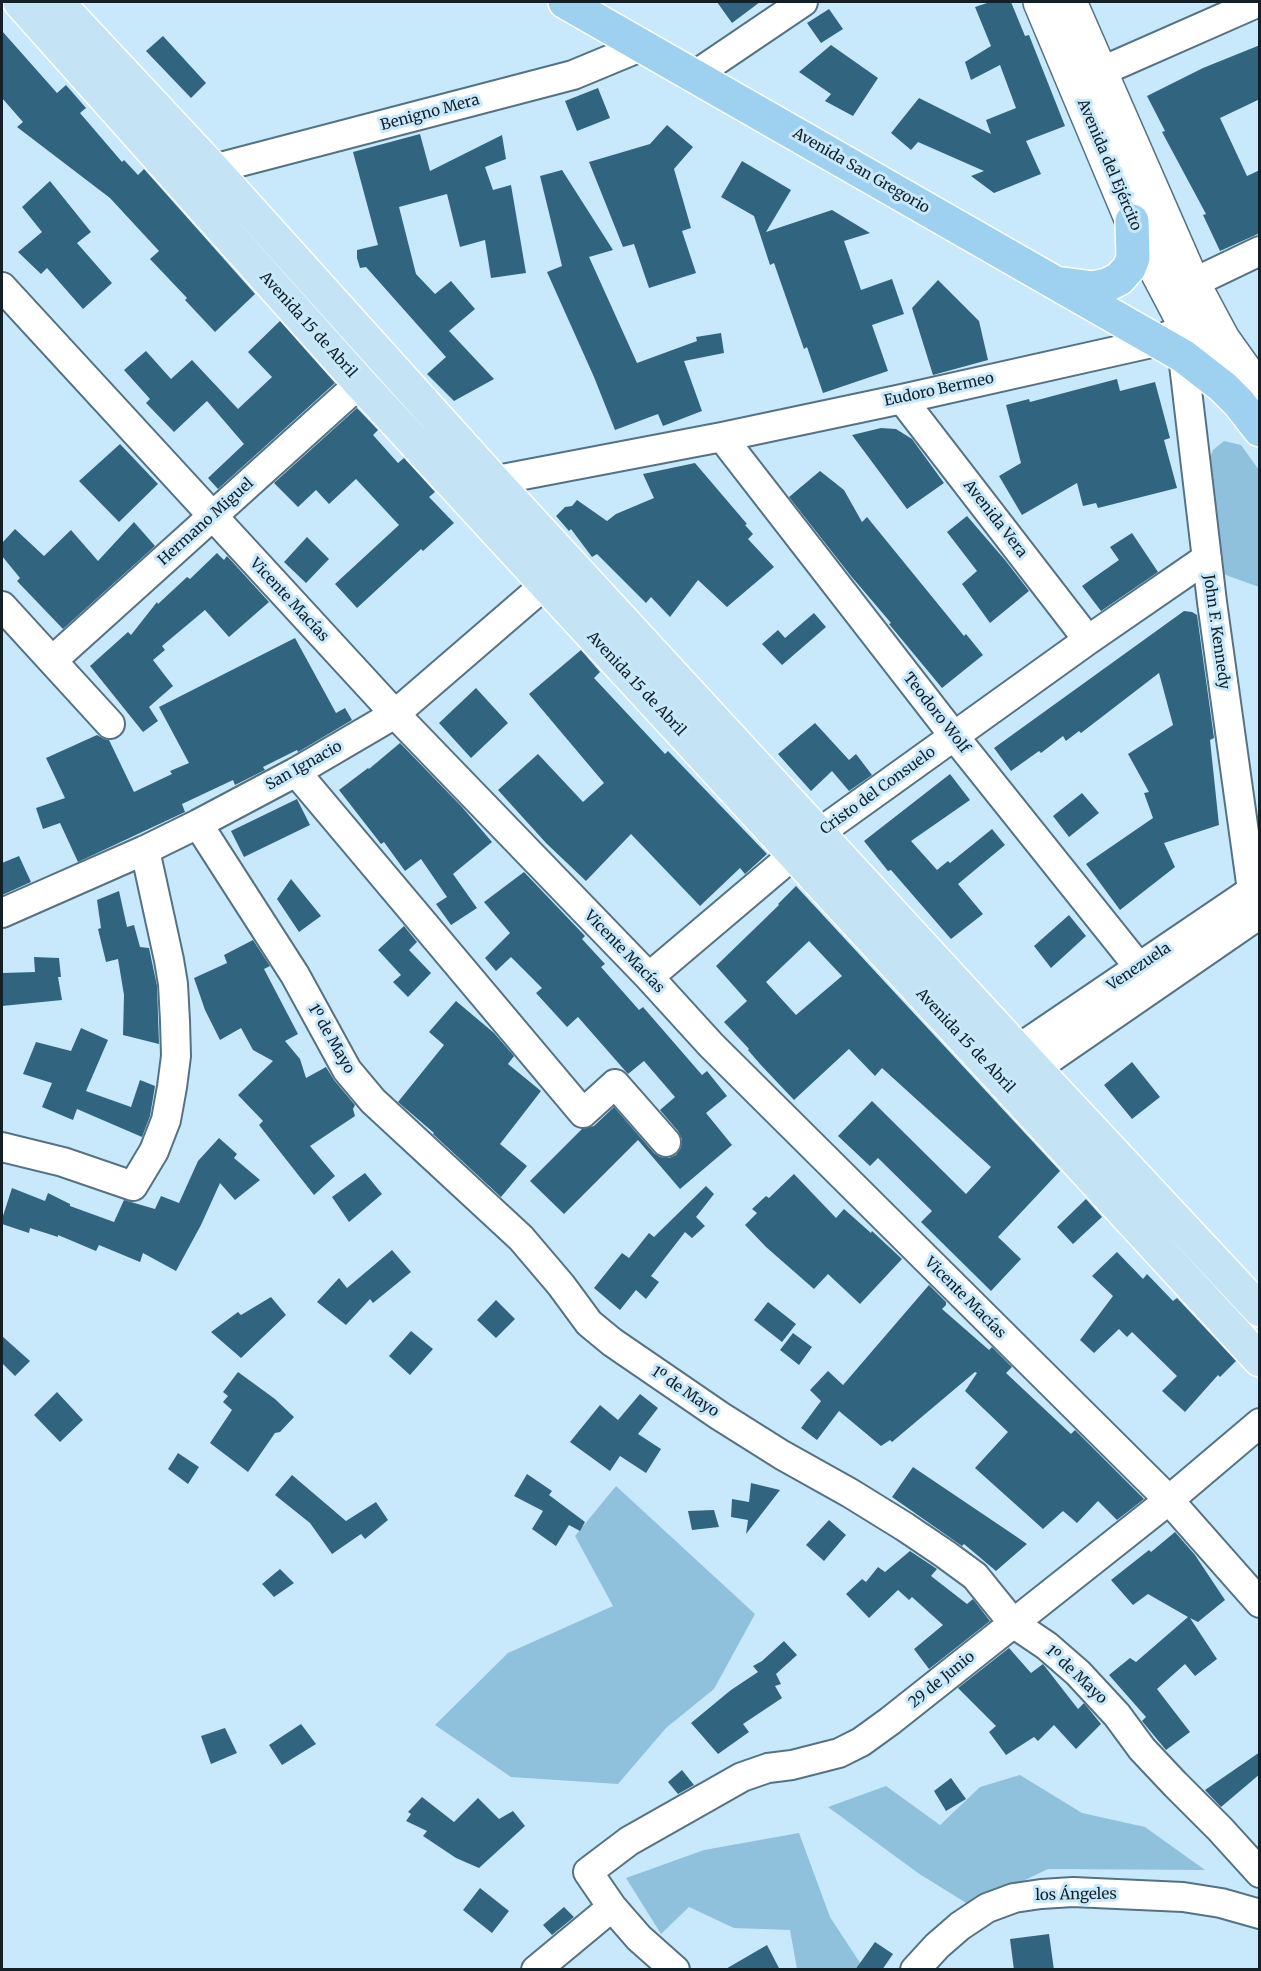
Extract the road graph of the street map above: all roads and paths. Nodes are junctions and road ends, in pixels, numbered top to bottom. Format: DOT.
graph roads {
  1 [pos="20,2"];
  2 [pos="57,2"];
  3 [pos="565,2"];
  4 [pos="803,2"];
  5 [pos="1040,2"];
  6 [pos="1070,2"];
  7 [pos="1259,2"];
  8 [pos="643,46"];
  9 [pos="1100,72"];
  10 [pos="696,75"];
  11 [pos="213,169"];
  12 [pos="1132,221"];
  13 [pos="1260,251"];
  14 [pos="1053,282"];
  15 [pos="1193,283"];
  16 [pos="2,287"];
  17 [pos="1183,334"];
  18 [pos="360,383"];
  19 [pos="902,399"];
  20 [pos="1253,401"];
  21 [pos="1260,430"];
  22 [pos="722,437"];
  23 [pos="494,481"];
  24 [pos="456,488"];
  25 [pos="212,517"];
  26 [pos="1207,558"];
  27 [pos="570,563"];
  28 [pos="544,585"];
  29 [pos="3,609"];
  30 [pos="1088,640"];
  31 [pos="53,660"];
  32 [pos="395,714"];
  33 [pos="110,724"];
  34 [pos="954,736"];
  35 [pos="296,772"];
  36 [pos="198,824"];
  37 [pos="819,833"];
  38 [pos="145,850"];
  39 [pos="792,854"];
  40 [pos="1258,898"];
  41 [pos="2,913"];
  42 [pos="1260,929"];
  43 [pos="1178,970"];
  44 [pos="649,977"];
  45 [pos="1147,977"];
  46 [pos="1026,1059"];
  47 [pos="666,1142"];
  48 [pos="2,1147"];
  49 [pos="1260,1310"];
  50 [pos="1260,1360"];
  51 [pos="1260,1423"];
  52 [pos="1169,1500"];
  53 [pos="1260,1603"];
  54 [pos="1013,1623"];
  55 [pos="1260,1873"];
  56 [pos="612,1907"];
  57 [pos="1260,1914"];
  58 [pos="536,1970"];
  59 [pos="675,1970"];
  60 [pos="915,1970"];
  1 -- 18 [label="main road, Avenida 15 de Abril"];
  2 -- 11 [label="main road"];
  3 -- 8 [label="highway, Avenida San Gregorio"];
  4 -- 10 [label="street"];
  5 -- 12 [label="main road, Avenida del Ejército"];
  6 -- 9 [label="main road, Avenida del Ejército"];
  7 -- 9 [label="street"];
  8 -- 10 [label="highway, Avenida San Gregorio"];
  8 -- 11 [label="street, Benigno Mera"];
  9 -- 15 [label="main road, Avenida del Ejército"];
  10 -- 14 [label="highway, Avenida San Gregorio"];
  11 -- 23 [label="main road"];
  12 -- 14 [label="highway"];
  12 -- 17 [label="main road, Avenida del Ejército"];
  13 -- 15 [label="street"];
  14 -- 17 [label="highway, Avenida San Gregorio"];
  15 -- 17 [label="main road, Avenida del Ejército"];
  16 -- 25 [label="street, Vicente Macías"];
  17 -- 19 [label="street, Eudoro Bermeo"];
  17 -- 20 [label="highway, Avenida del Ejército"];
  17 -- 20 [label="main road, Avenida del Ejército"];
  17 -- 26 [label="street, John F. Kennedy"];
  18 -- 24 [label="main road, Avenida 15 de Abril"];
  18 -- 25 [label="street, Hermano Miguel"];
  19 -- 22 [label="street, Eudoro Bermeo"];
  19 -- 30 [label="street, Avenida Vera"];
  20 -- 21 [label="highway, Avenida del Ejército"];
  22 -- 23 [label="street, Eudoro Bermeo"];
  22 -- 34 [label="street, Teodoro Wolf"];
  23 -- 24 [label="street, Eudoro Bermeo"];
  23 -- 27 [label="main road"];
  24 -- 28 [label="main road, Avenida 15 de Abril"];
  25 -- 31 [label="street, Hermano Miguel"];
  25 -- 32 [label="street, Vicente Macías"];
  26 -- 30 [label="street, Cristo del Consuelo"];
  26 -- 40 [label="street, John F. Kennedy"];
  27 -- 28 [label="street, San Ignacio"];
  27 -- 37 [label="main road"];
  28 -- 32 [label="street, San Ignacio"];
  28 -- 39 [label="main road, Avenida 15 de Abril"];
  29 -- 31 [label="street"];
  30 -- 34 [label="street, Cristo del Consuelo"];
  31 -- 33 [label="street"];
  32 -- 35 [label="street, San Ignacio"];
  32 -- 44 [label="street, Vicente Macías"];
  34 -- 37 [label="street, Cristo del Consuelo"];
  34 -- 45 [label="street, Teodoro Wolf"];
  35 -- 36 [label="street, San Ignacio"];
  35 -- 47 [label="street"];
  36 -- 38 [label="street, San Ignacio"];
  36 -- 54 [label="street, 1º de Mayo"];
  37 -- 39 [label="street, Cristo del Consuelo"];
  37 -- 46 [label="main road"];
  38 -- 41 [label="street, San Ignacio"];
  38 -- 48 [label="street"];
  39 -- 44 [label="street, Cristo del Consuelo"];
  39 -- 50 [label="main road, Avenida 15 de Abril"];
  40 -- 43 [label="street, Venezuela"];
  40 -- 45 [label="street, Venezuela"];
  42 -- 43 [label="street"];
  43 -- 45 [label="street, Venezuela"];
  44 -- 52 [label="street, Vicente Macías"];
  45 -- 46 [label="street, Venezuela"];
  46 -- 49 [label="main road"];
  51 -- 52 [label="street, 29 de Junio"];
  52 -- 53 [label="street, Vicente Macías"];
  52 -- 54 [label="street, 29 de Junio"];
  54 -- 55 [label="street, 1º de Mayo"];
  54 -- 56 [label="street, 29 de Junio"];
  56 -- 58 [label="street"];
  56 -- 59 [label="street"];
  57 -- 60 [label="street, los Ángeles"];
}
